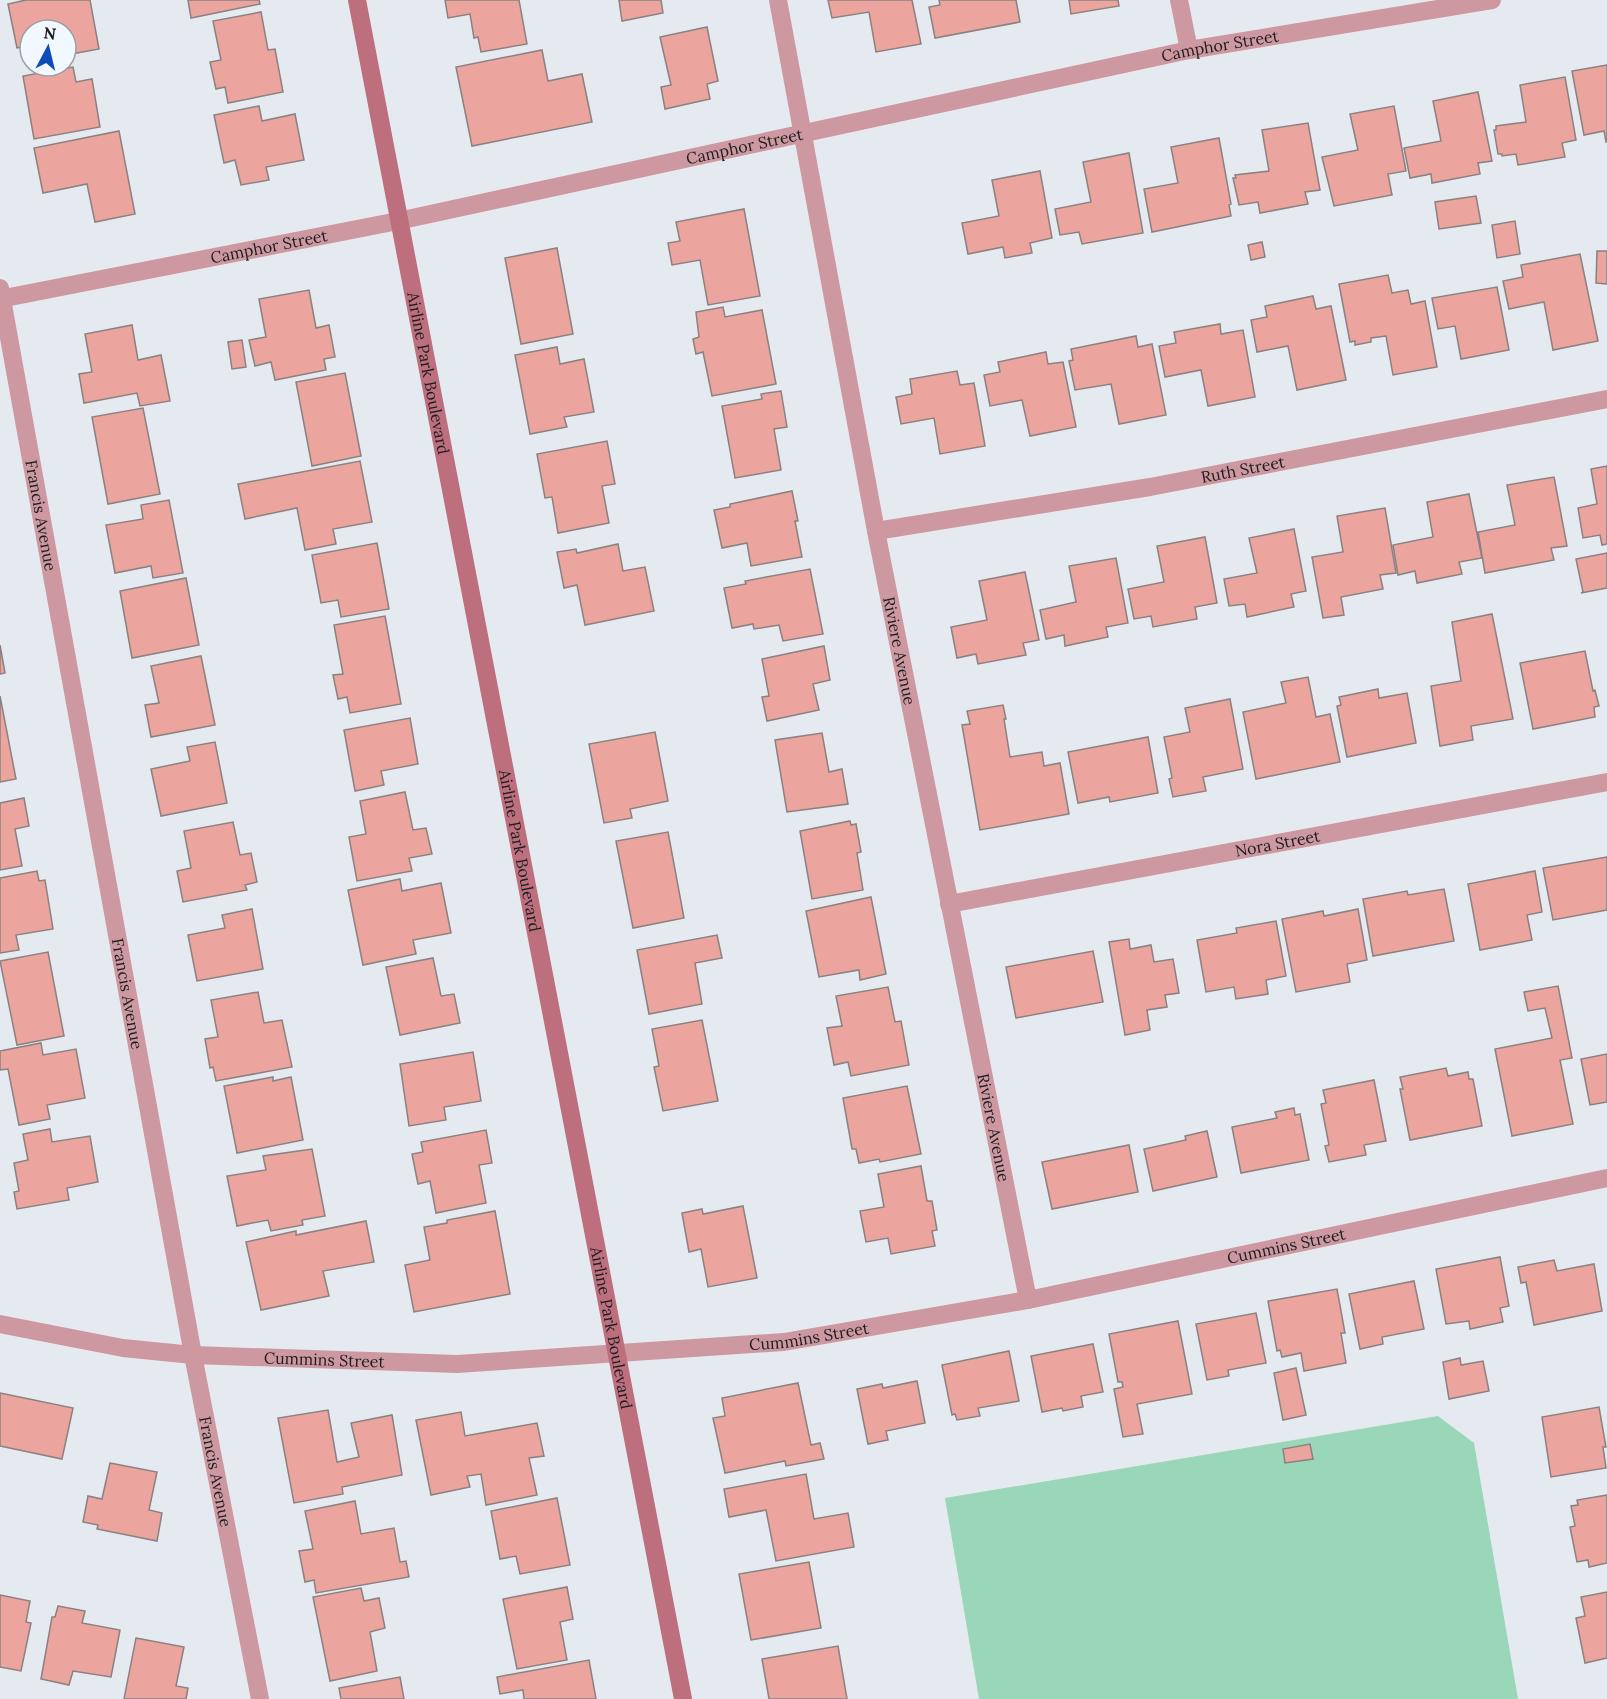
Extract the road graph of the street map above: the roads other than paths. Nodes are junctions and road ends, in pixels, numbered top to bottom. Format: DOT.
graph roads {
  1 [pos="357,0"];
  2 [pos="778,0"];
  3 [pos="1179,0"];
  4 [pos="1492,0"];
  5 [pos="1189,50"];
  6 [pos="803,132"];
  7 [pos="398,221"];
  8 [pos="1,295"];
  9 [pos="1607,399"];
  10 [pos="876,531"];
  11 [pos="1607,782"];
  12 [pos="950,904"];
  13 [pos="1607,1178"];
  14 [pos="1028,1300"];
  15 [pos="0,1324"];
  16 [pos="194,1355"];
  17 [pos="616,1355"];
  18 [pos="260,1699"];
  19 [pos="682,1699"];
  1 -- 7 [label="street, Airline Park Boulevard"];
  2 -- 6 [label="street, Riviere Avenue"];
  3 -- 5 [label="street"];
  4 -- 5 [label="street, Camphor Street"];
  5 -- 6 [label="street, Camphor Street"];
  6 -- 7 [label="street, Camphor Street"];
  6 -- 10 [label="street, Riviere Avenue"];
  7 -- 8 [label="street, Camphor Street"];
  7 -- 17 [label="street, Airline Park Boulevard"];
  8 -- 16 [label="street, Francis Avenue"];
  9 -- 10 [label="street, Ruth Street"];
  10 -- 12 [label="street, Riviere Avenue"];
  11 -- 12 [label="street, Nora Street"];
  12 -- 14 [label="street, Riviere Avenue"];
  13 -- 14 [label="street, Cummins Street"];
  14 -- 17 [label="street, Cummins Street"];
  15 -- 16 [label="street, Cummins Street"];
  16 -- 17 [label="street, Cummins Street"];
  16 -- 18 [label="street, Francis Avenue"];
  17 -- 19 [label="street, Airline Park Boulevard"];
}
